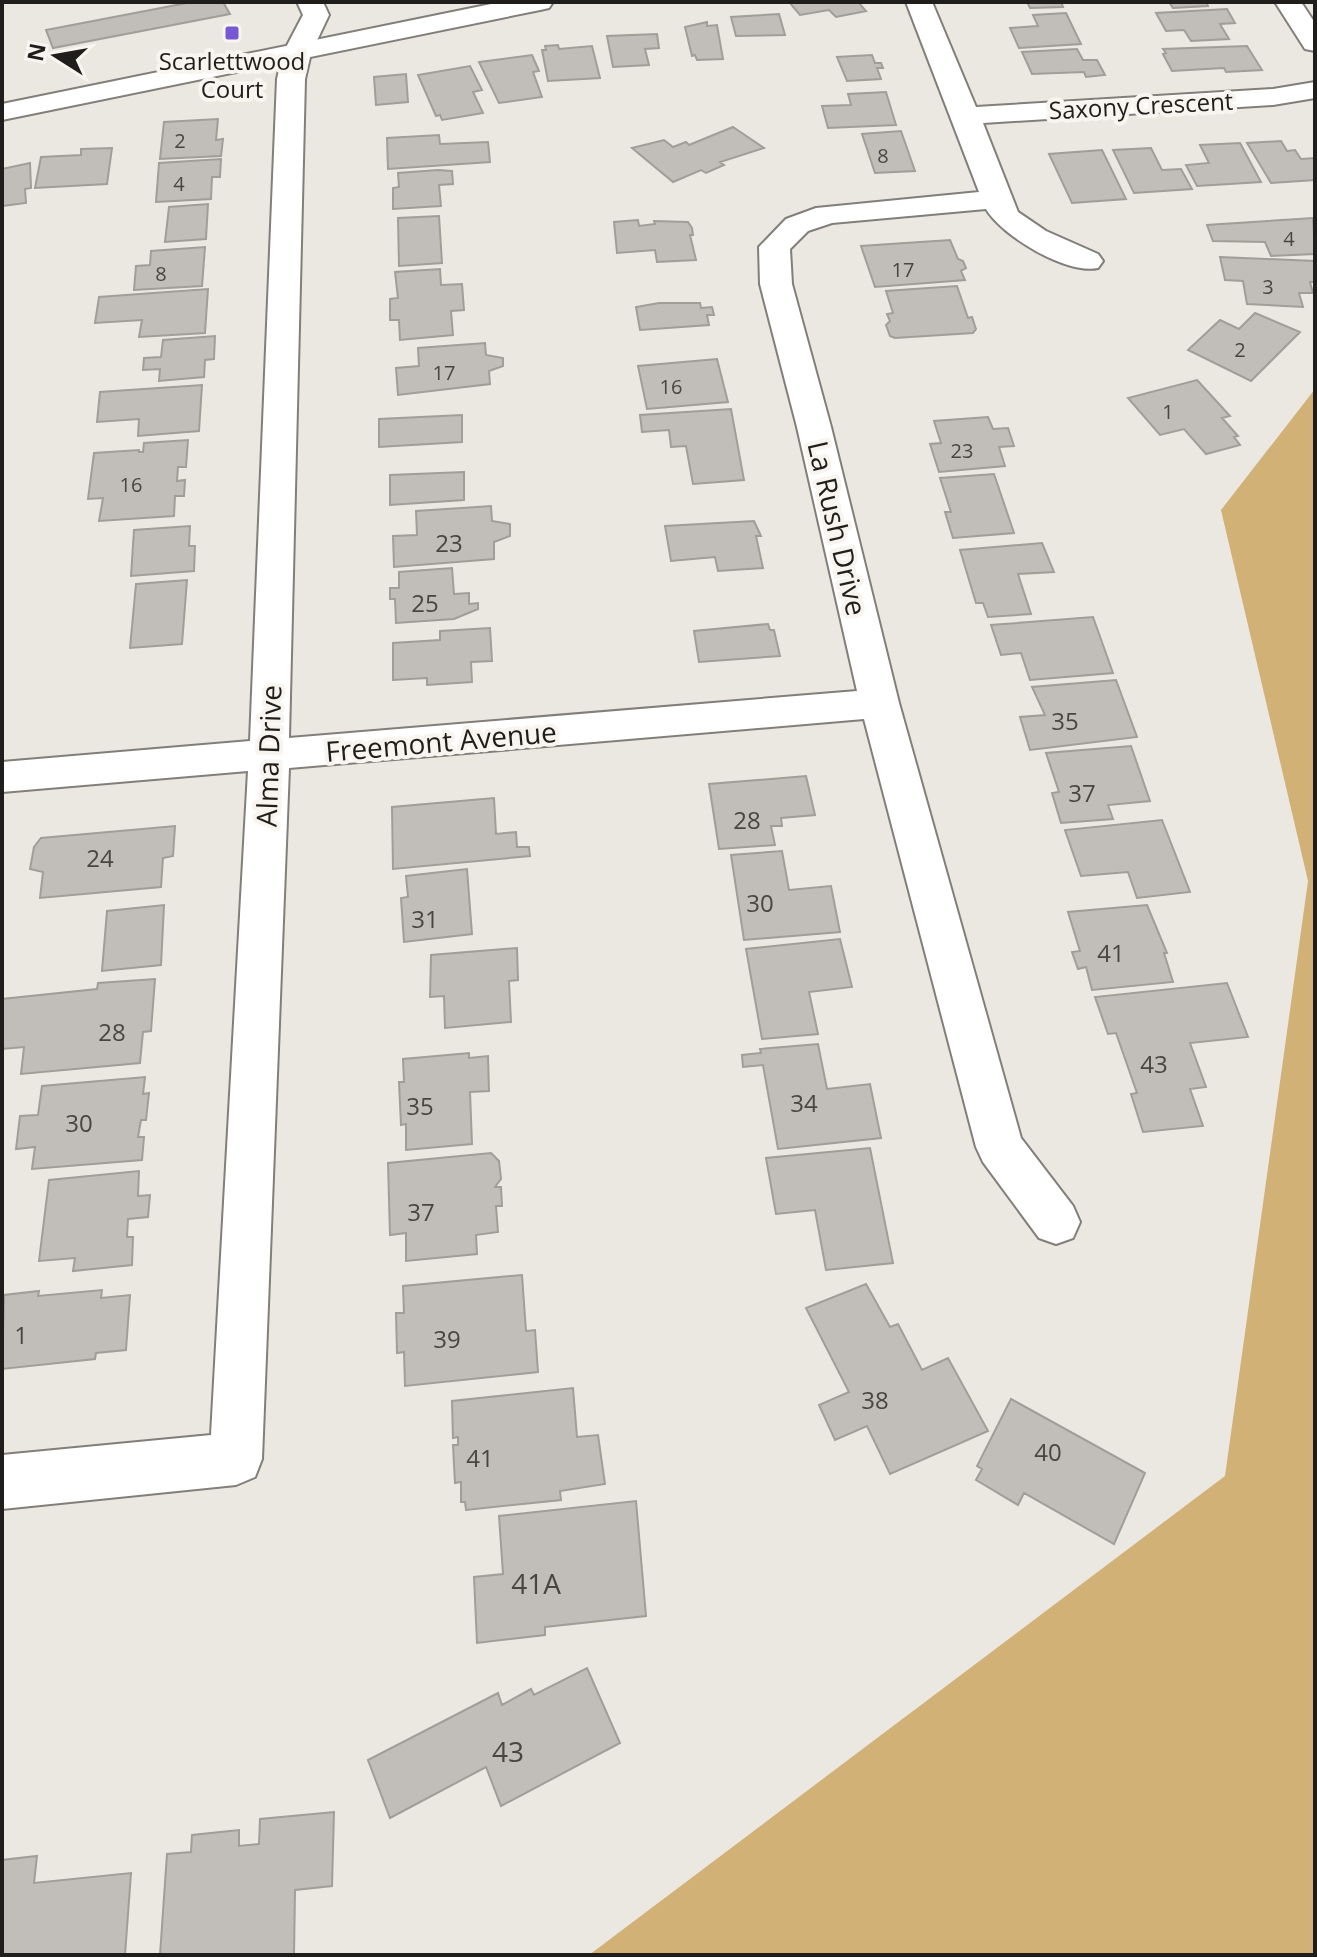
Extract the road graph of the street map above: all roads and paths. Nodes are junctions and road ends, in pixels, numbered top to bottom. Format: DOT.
graph roads {
  1 [pos="310,2"];
  2 [pos="540,2"];
  3 [pos="919,2"];
  4 [pos="1288,2"];
  5 [pos="1315,43"];
  6 [pos="297,53"];
  7 [pos="1315,90"];
  8 [pos="2,112"];
  9 [pos="966,116"];
  10 [pos="996,199"];
  11 [pos="1087,261"];
  12 [pos="879,703"];
  13 [pos="269,756"];
  14 [pos="2,777"];
  15 [pos="1056,1222"];
  16 [pos="2,1482"];
  1 -- 6 [label="street"];
  2 -- 6 [label="street"];
  3 -- 9 [label="street"];
  4 -- 5 [label="street"];
  6 -- 8 [label="street"];
  6 -- 13 [label="street, Alma Drive"];
  7 -- 9 [label="street, Saxony Crescent"];
  9 -- 10 [label="street"];
  10 -- 11 [label="street"];
  10 -- 12 [label="street, La Rush Drive"];
  12 -- 13 [label="street, Freemont Avenue"];
  12 -- 15 [label="street, La Rush Drive"];
  13 -- 14 [label="street, Freemont Avenue"];
  13 -- 16 [label="street, Alma Drive"];
}
